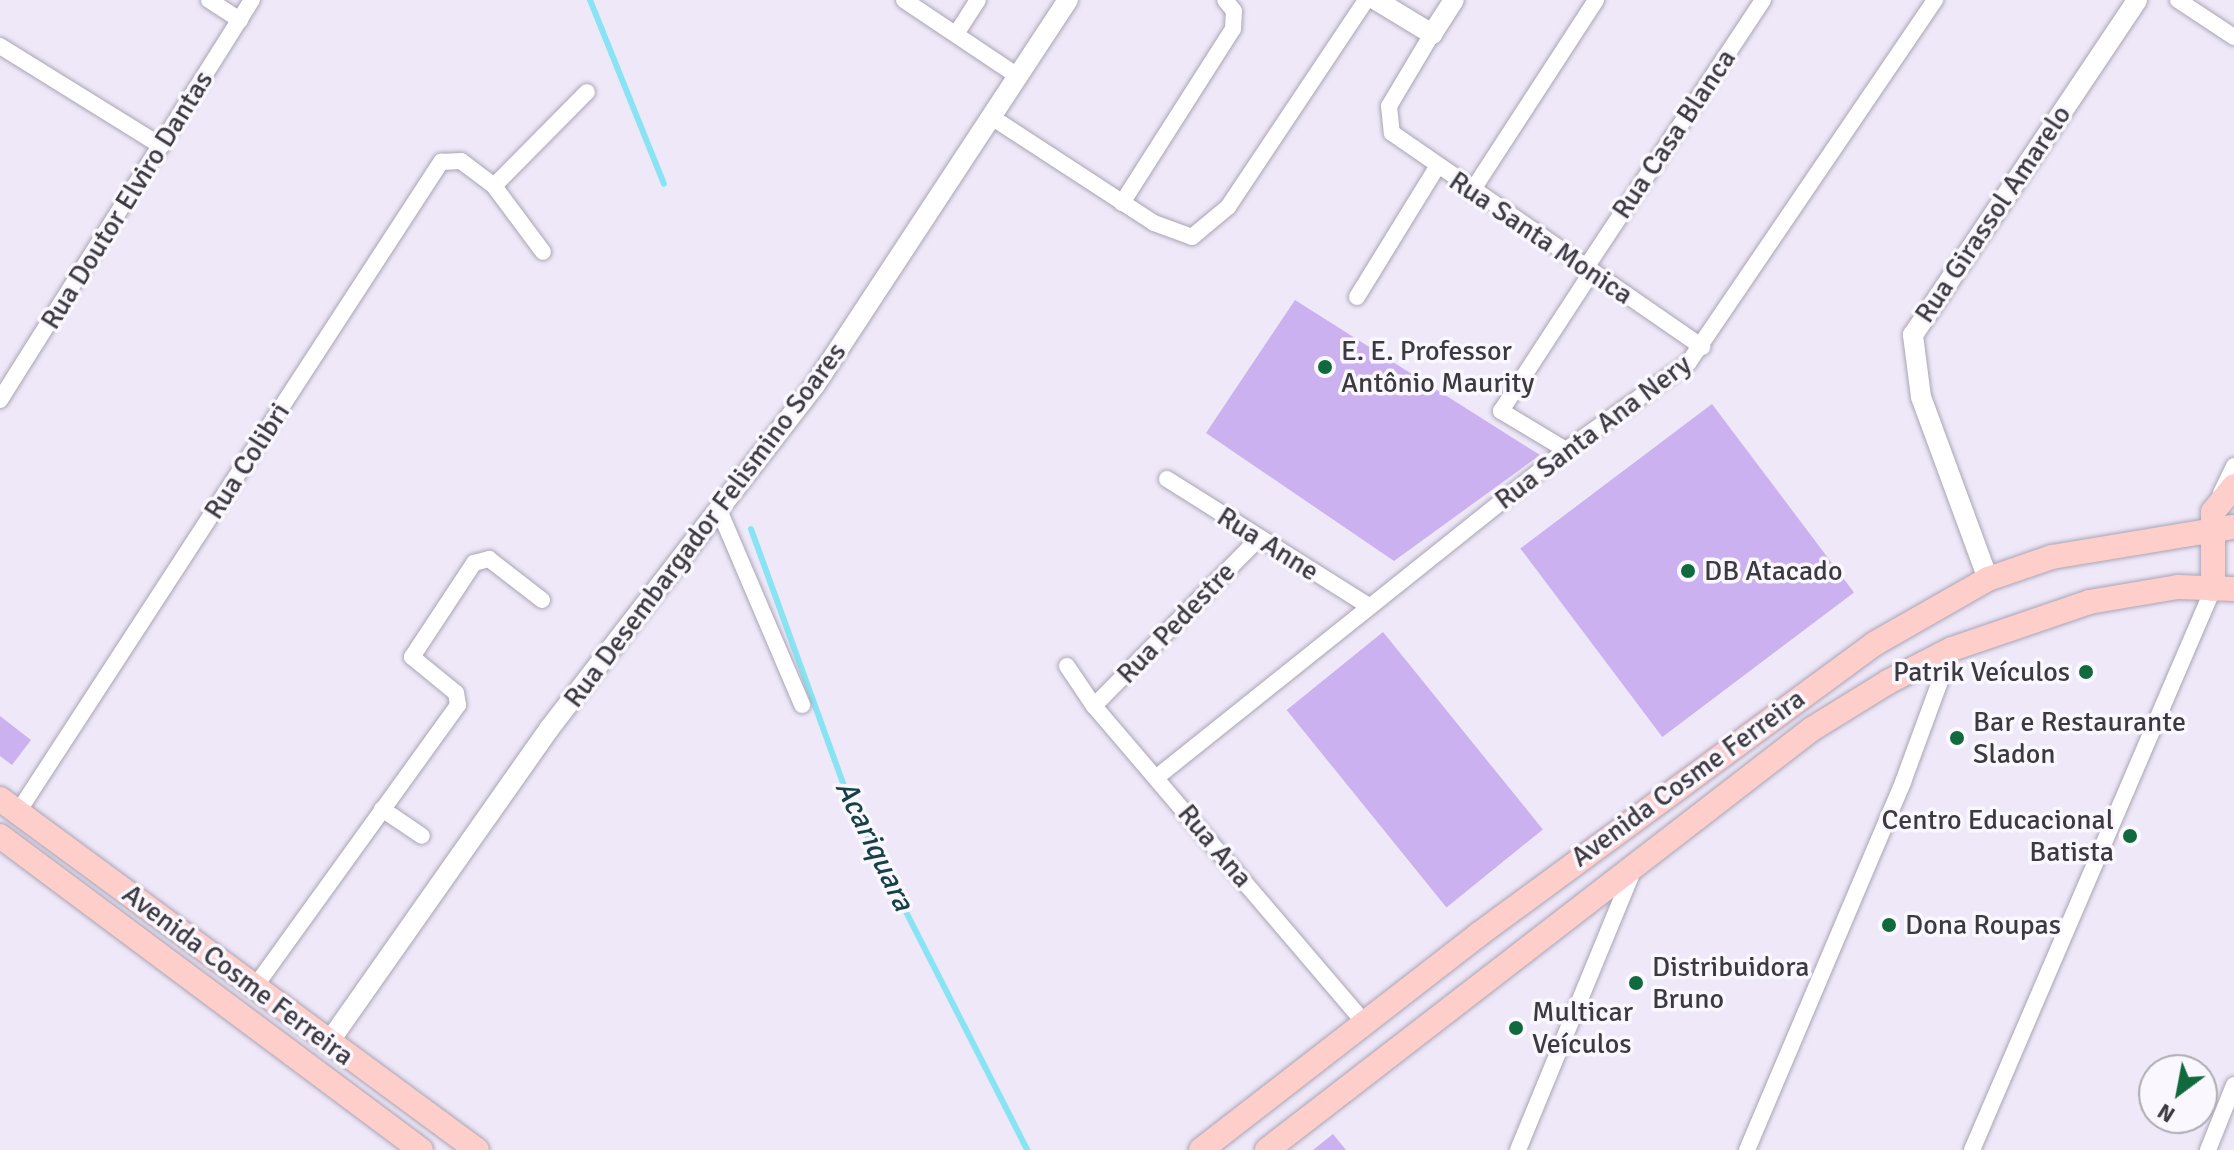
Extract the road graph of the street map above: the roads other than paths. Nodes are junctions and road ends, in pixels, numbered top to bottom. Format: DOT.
graph roads {
  1 [pos="209,0"];
  2 [pos="252,0"];
  3 [pos="904,0"];
  4 [pos="978,0"];
  5 [pos="1068,0"];
  6 [pos="1225,0"];
  7 [pos="1366,0"];
  8 [pos="1376,0"];
  9 [pos="1454,0"];
  10 [pos="1596,0"];
  11 [pos="1763,0"];
  12 [pos="1935,0"];
  13 [pos="2137,0"];
  14 [pos="2178,0"];
  15 [pos="240,20"];
  16 [pos="956,34"];
  17 [pos="1432,34"];
  18 [pos="2234,37"];
  19 [pos="0,46"];
  20 [pos="1019,77"];
  21 [pos="587,92"];
  22 [pos="993,118"];
  23 [pos="161,146"];
  24 [pos="1437,167"];
  25 [pos="494,186"];
  26 [pos="1472,191"];
  27 [pos="1122,203"];
  28 [pos="543,252"];
  29 [pos="1588,271"];
  30 [pos="1357,297"];
  31 [pos="1702,347"];
  32 [pos="0,400"];
  33 [pos="1566,450"];
  34 [pos="2234,466"];
  35 [pos="1167,479"];
  36 [pos="2226,494"];
  37 [pos="719,510"];
  38 [pos="2223,527"];
  39 [pos="1258,539"];
  40 [pos="2224,559"];
  41 [pos="1988,579"];
  42 [pos="2178,587"];
  43 [pos="2224,589"];
  44 [pos="542,600"];
  45 [pos="1369,606"];
  46 [pos="1952,649"];
  47 [pos="1067,666"];
  48 [pos="802,705"];
  49 [pos="1094,706"];
  50 [pos="1157,777"];
  51 [pos="9,806"];
  52 [pos="382,809"];
  53 [pos="0,836"];
  54 [pos="422,836"];
  55 [pos="1635,868"];
  56 [pos="254,988"];
  57 [pos="1366,1024"];
  58 [pos="329,1042"];
  59 [pos="2234,1085"];
  60 [pos="421,1150"];
  61 [pos="477,1150"];
  62 [pos="1201,1150"];
  63 [pos="1267,1150"];
  64 [pos="1518,1150"];
  65 [pos="1747,1150"];
  66 [pos="1972,1150"];
  67 [pos="2208,1150"];
  1 -- 15 [label="street"];
  2 -- 15 [label="street, Rua Doutor Elviro Dantas"];
  3 -- 16 [label="street"];
  4 -- 16 [label="street"];
  5 -- 20 [label="street, Rua Desembargador Felismino Soares"];
  6 -- 27 [label="street"];
  7 -- 27 [label="street"];
  8 -- 17 [label="street"];
  9 -- 17 [label="street"];
  10 -- 26 [label="street"];
  11 -- 29 [label="street, Rua Casa Blanca"];
  12 -- 31 [label="street, Rua Santa Ana Nery"];
  13 -- 41 [label="street, Rua Girassol Amarelo"];
  14 -- 18 [label="street"];
  15 -- 23 [label="street, Rua Doutor Elviro Dantas"];
  16 -- 20 [label="street"];
  17 -- 24 [label="street, Rua Santa Monica"];
  19 -- 23 [label="street"];
  20 -- 22 [label="street, Rua Desembargador Felismino Soares"];
  21 -- 25 [label="street"];
  22 -- 27 [label="street"];
  22 -- 37 [label="street, Rua Desembargador Felismino Soares"];
  23 -- 32 [label="street, Rua Doutor Elviro Dantas"];
  24 -- 26 [label="street, Rua Santa Monica"];
  24 -- 30 [label="street"];
  25 -- 28 [label="street, Rua Colibri"];
  25 -- 51 [label="street, Rua Colibri"];
  26 -- 29 [label="street, Rua Santa Monica"];
  29 -- 31 [label="street, Rua Santa Monica"];
  29 -- 33 [label="street, Rua Casa Blanca"];
  31 -- 33 [label="street, Rua Santa Ana Nery"];
  33 -- 45 [label="street, Rua Santa Ana Nery"];
  34 -- 36 [label="street"];
  35 -- 39 [label="street, Rua Anne"];
  36 -- 38 [label="main road"];
  37 -- 48 [label="street"];
  37 -- 58 [label="street, Rua Desembargador Felismino Soares"];
  38 -- 40 [label="main road"];
  38 -- 41 [label="main road, Avenida Cosme Ferreira"];
  39 -- 45 [label="street, Rua Anne"];
  39 -- 49 [label="street, Rua Pedestre"];
  40 -- 42 [label="main road"];
  40 -- 43 [label="main road"];
  41 -- 57 [label="main road, Avenida Cosme Ferreira"];
  42 -- 43 [label="main road, Avenida Cosme Ferreira"];
  42 -- 46 [label="main road, Avenida Cosme Ferreira"];
  43 -- 66 [label="street"];
  44 -- 52 [label="street"];
  45 -- 50 [label="street, Rua Santa Ana Nery"];
  46 -- 55 [label="main road, Avenida Cosme Ferreira"];
  46 -- 65 [label="street"];
  47 -- 49 [label="street, Rua Ana"];
  49 -- 50 [label="street, Rua Ana"];
  50 -- 57 [label="street, Rua Ana"];
  51 -- 56 [label="main road, Avenida Cosme Ferreira"];
  52 -- 54 [label="street"];
  52 -- 56 [label="street"];
  53 -- 60 [label="main road, Avenida Cosme Ferreira"];
  55 -- 63 [label="main road, Avenida Cosme Ferreira"];
  55 -- 64 [label="street"];
  56 -- 58 [label="main road, Avenida Cosme Ferreira"];
  57 -- 62 [label="main road, Avenida Cosme Ferreira"];
  58 -- 61 [label="main road, Avenida Cosme Ferreira"];
  59 -- 67 [label="street"];
}
